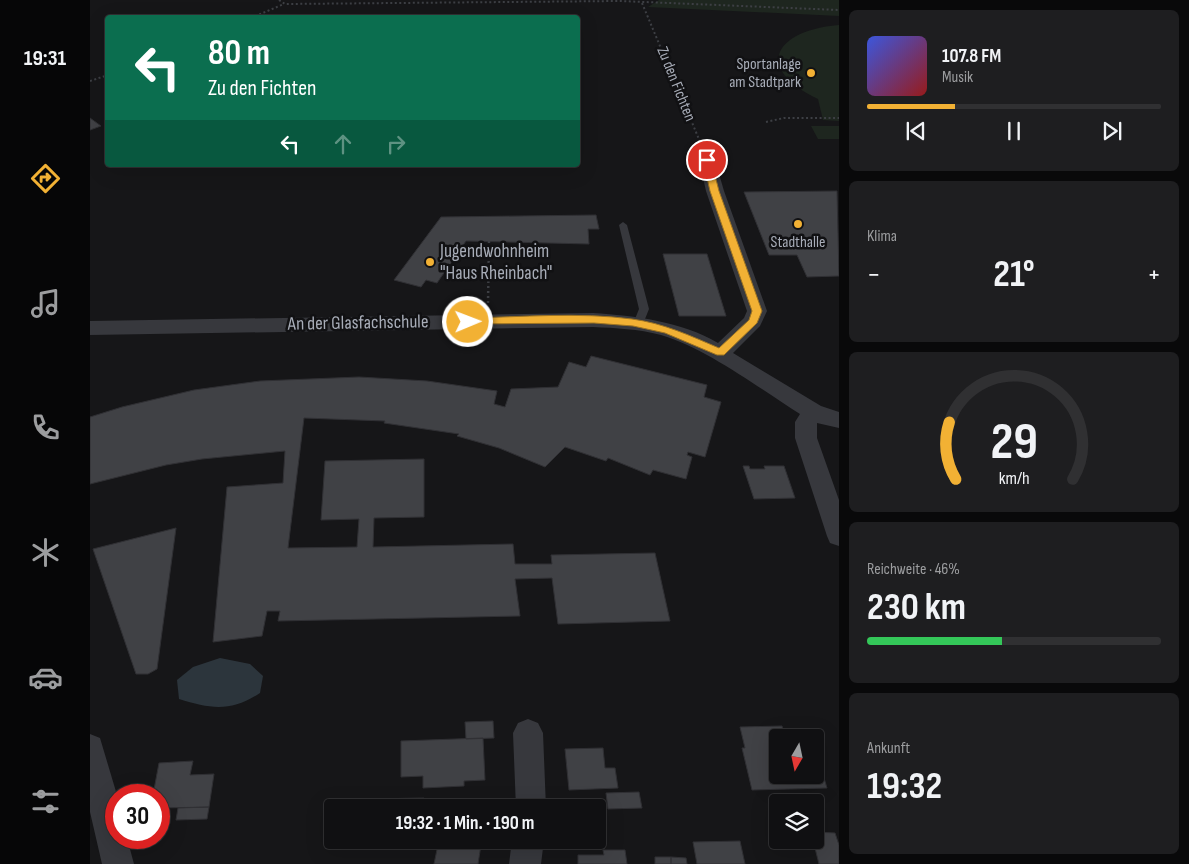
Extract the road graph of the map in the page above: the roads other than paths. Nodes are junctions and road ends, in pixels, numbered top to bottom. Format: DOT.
graph roads {
  1 [pos="707,160"];
  2 [pos="623,225"];
  3 [pos="638,324"];
  4 [pos="90,328"];
  5 [pos="720,353"];
  6 [pos="813,412"];
  7 [pos="839,420"];
  8 [pos="839,536"];
  9 [pos="528,733"];
  10 [pos="90,748"];
  11 [pos="531,799"];
  12 [pos="527,849"];
  13 [pos="118,864"];
  14 [pos="525,864"];
  1 -- 5 [label="street"];
  2 -- 3 [label="lane"];
  3 -- 4 [label="street, An der Glasfachschule"];
  3 -- 5 [label="street, An der Glasfachschule"];
  5 -- 6 [label="street, An der Glasfachschule"];
  6 -- 7 [label="street, An der Glasfachschule"];
  6 -- 8 [label="street"];
  9 -- 11 [label="street"];
  10 -- 13 [label="street"];
  12 -- 14 [label="street"];
}
